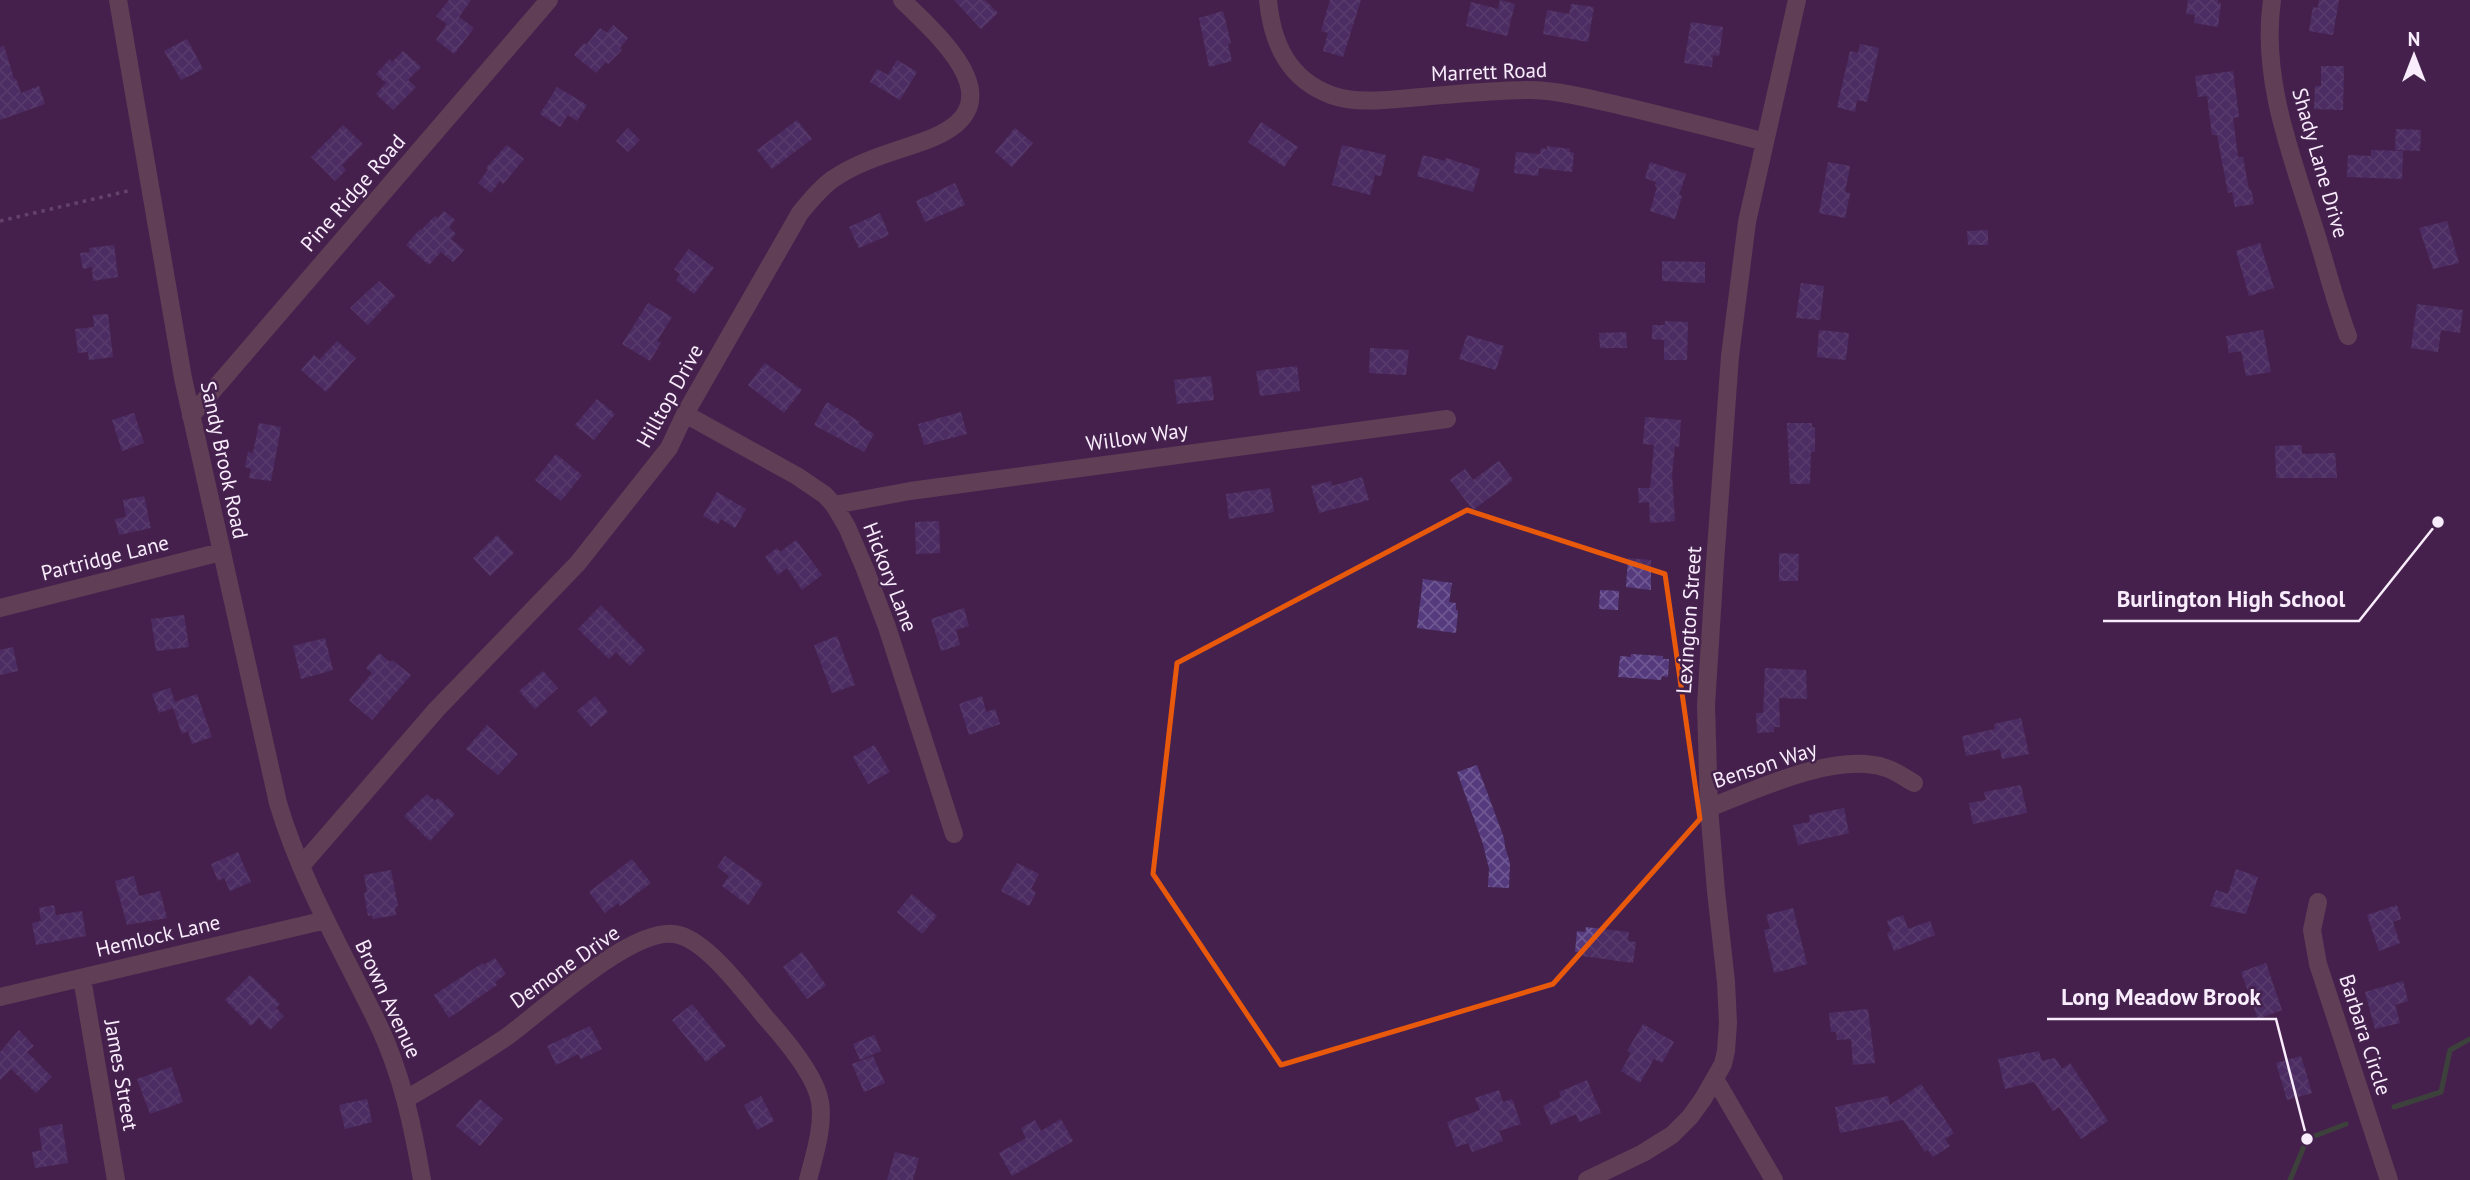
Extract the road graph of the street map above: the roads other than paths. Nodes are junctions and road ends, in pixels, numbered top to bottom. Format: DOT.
graph roads {
  1 [pos="118,0"];
  2 [pos="549,0"];
  3 [pos="902,0"];
  4 [pos="1268,0"];
  5 [pos="1797,0"];
  6 [pos="2272,0"];
  7 [pos="1765,142"];
  8 [pos="2348,336"];
  9 [pos="685,414"];
  10 [pos="191,416"];
  11 [pos="1447,419"];
  12 [pos="834,505"];
  13 [pos="221,552"];
  14 [pos="0,608"];
  15 [pos="1914,783"];
  16 [pos="1709,807"];
  17 [pos="954,834"];
  18 [pos="301,866"];
  19 [pos="2318,902"];
  20 [pos="326,920"];
  21 [pos="82,978"];
  22 [pos="0,997"];
  23 [pos="1715,1079"];
  24 [pos="405,1099"];
  25 [pos="116,1180"];
  26 [pos="422,1180"];
  27 [pos="808,1180"];
  28 [pos="1587,1180"];
  29 [pos="1774,1180"];
  30 [pos="2389,1180"];
  1 -- 10 [label="street, Sandy Brook Road"];
  2 -- 10 [label="street, Pine Ridge Road"];
  3 -- 9 [label="street, Hilltop Drive"];
  4 -- 7 [label="street, Marrett Road"];
  5 -- 7 [label="street, Lexington Street"];
  6 -- 8 [label="street, Shady Lane Drive"];
  7 -- 16 [label="street, Lexington Street"];
  9 -- 12 [label="street, Hickory Lane"];
  9 -- 18 [label="street, Hilltop Drive"];
  10 -- 13 [label="street, Sandy Brook Road"];
  11 -- 12 [label="street, Willow Way"];
  12 -- 17 [label="street, Hickory Lane"];
  13 -- 14 [label="street, Partridge Lane"];
  13 -- 18 [label="street, Sandy Brook Road"];
  15 -- 16 [label="street, Benson Way"];
  16 -- 23 [label="street, Lexington Street"];
  18 -- 20 [label="street, Sandy Brook Road"];
  19 -- 30 [label="street, Barbara Circle"];
  20 -- 21 [label="street, Hemlock Lane"];
  20 -- 24 [label="street, Brown Avenue"];
  21 -- 22 [label="street, Hemlock Lane"];
  21 -- 25 [label="street, James Street"];
  23 -- 28 [label="street, Lexington Street"];
  23 -- 29 [label="street"];
  24 -- 26 [label="street, Brown Avenue"];
  24 -- 27 [label="street, Demone Drive"];
}
